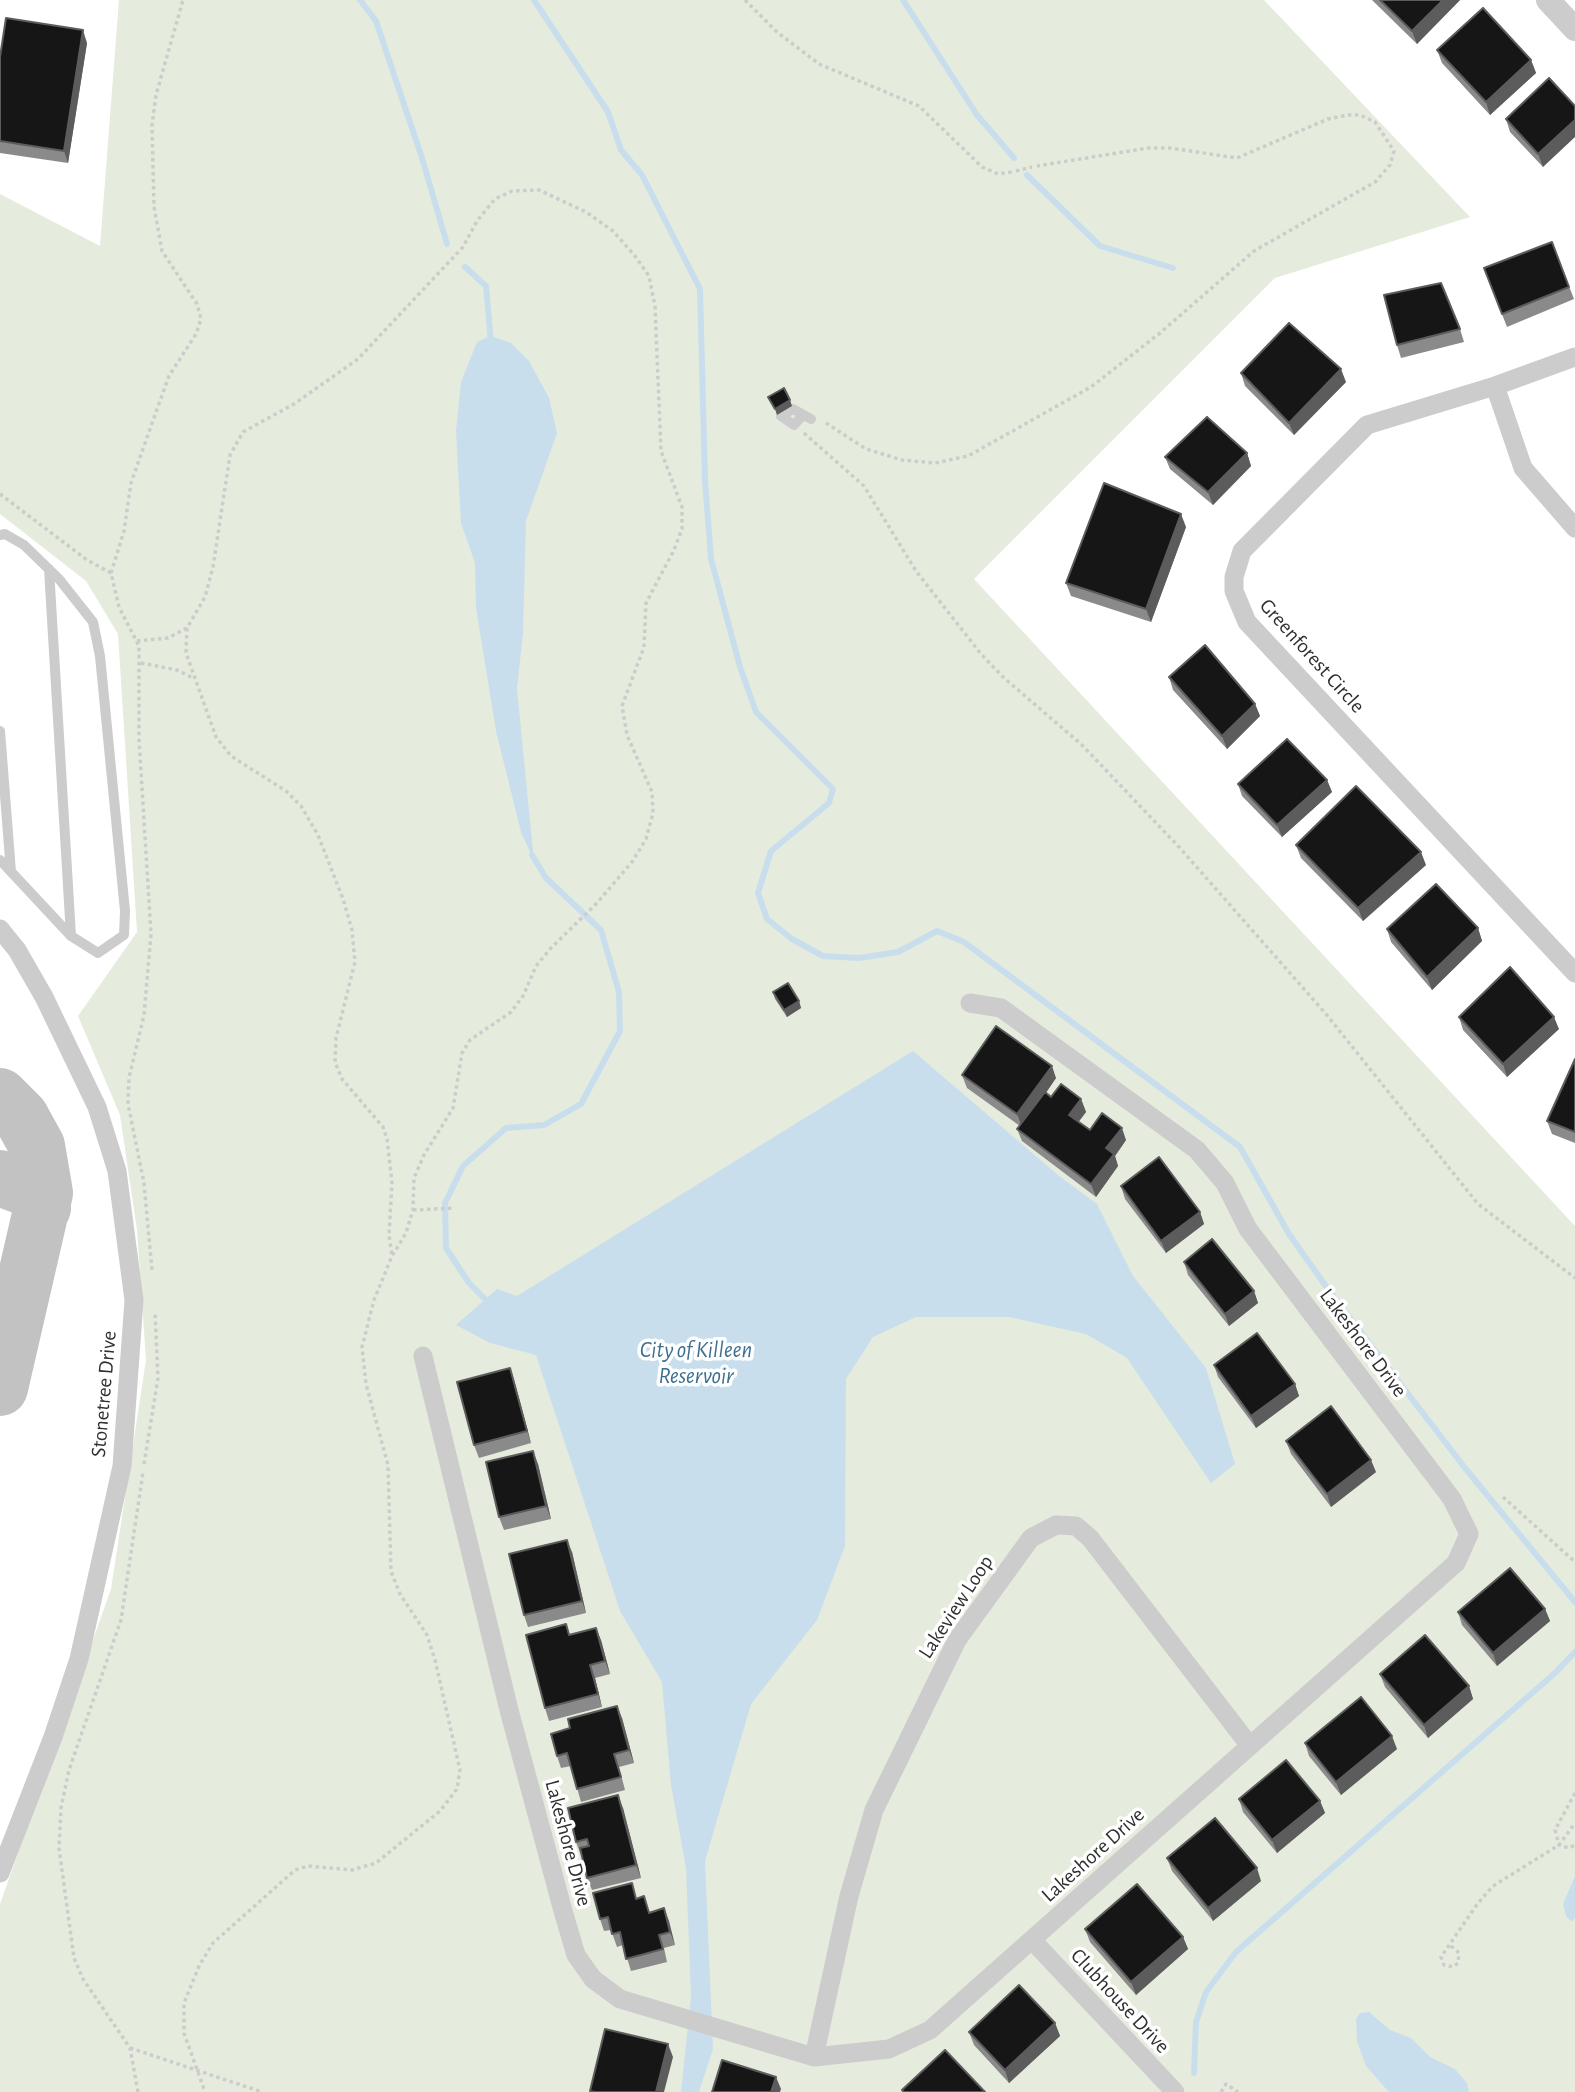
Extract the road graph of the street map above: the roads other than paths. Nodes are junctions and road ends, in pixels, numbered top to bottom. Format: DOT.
graph roads {
  1 [pos="1548,0"];
  2 [pos="1575,29"];
  3 [pos="1575,357"];
  4 [pos="1495,386"];
  5 [pos="1575,528"];
  6 [pos="0,535"];
  7 [pos="49,569"];
  8 [pos="0,731"];
  9 [pos="0,860"];
  10 [pos="12,872"];
  11 [pos="0,929"];
  12 [pos="71,936"];
  13 [pos="1575,973"];
  14 [pos="970,1003"];
  15 [pos="423,1356"];
  16 [pos="1250,1746"];
  17 [pos="0,1873"];
  18 [pos="1032,1940"];
  19 [pos="814,2057"];
  20 [pos="1175,2092"];
  1 -- 2 [label="street"];
  3 -- 4 [label="street, Greenforest Circle"];
  4 -- 5 [label="street"];
  4 -- 13 [label="street, Greenforest Circle"];
  6 -- 7 [label="lane"];
  7 -- 12 [label="lane"];
  7 -- 12 [label="lane"];
  8 -- 10 [label="lane"];
  9 -- 10 [label="lane"];
  10 -- 12 [label="lane"];
  11 -- 17 [label="street, Stonetree Drive"];
  14 -- 16 [label="street, Lakeshore Drive"];
  15 -- 19 [label="street, Lakeshore Drive"];
  16 -- 18 [label="street, Lakeshore Drive"];
  16 -- 19 [label="street, Lakeview Loop"];
  18 -- 19 [label="street, Lakeshore Drive"];
  18 -- 20 [label="street, Clubhouse Drive"];
}
